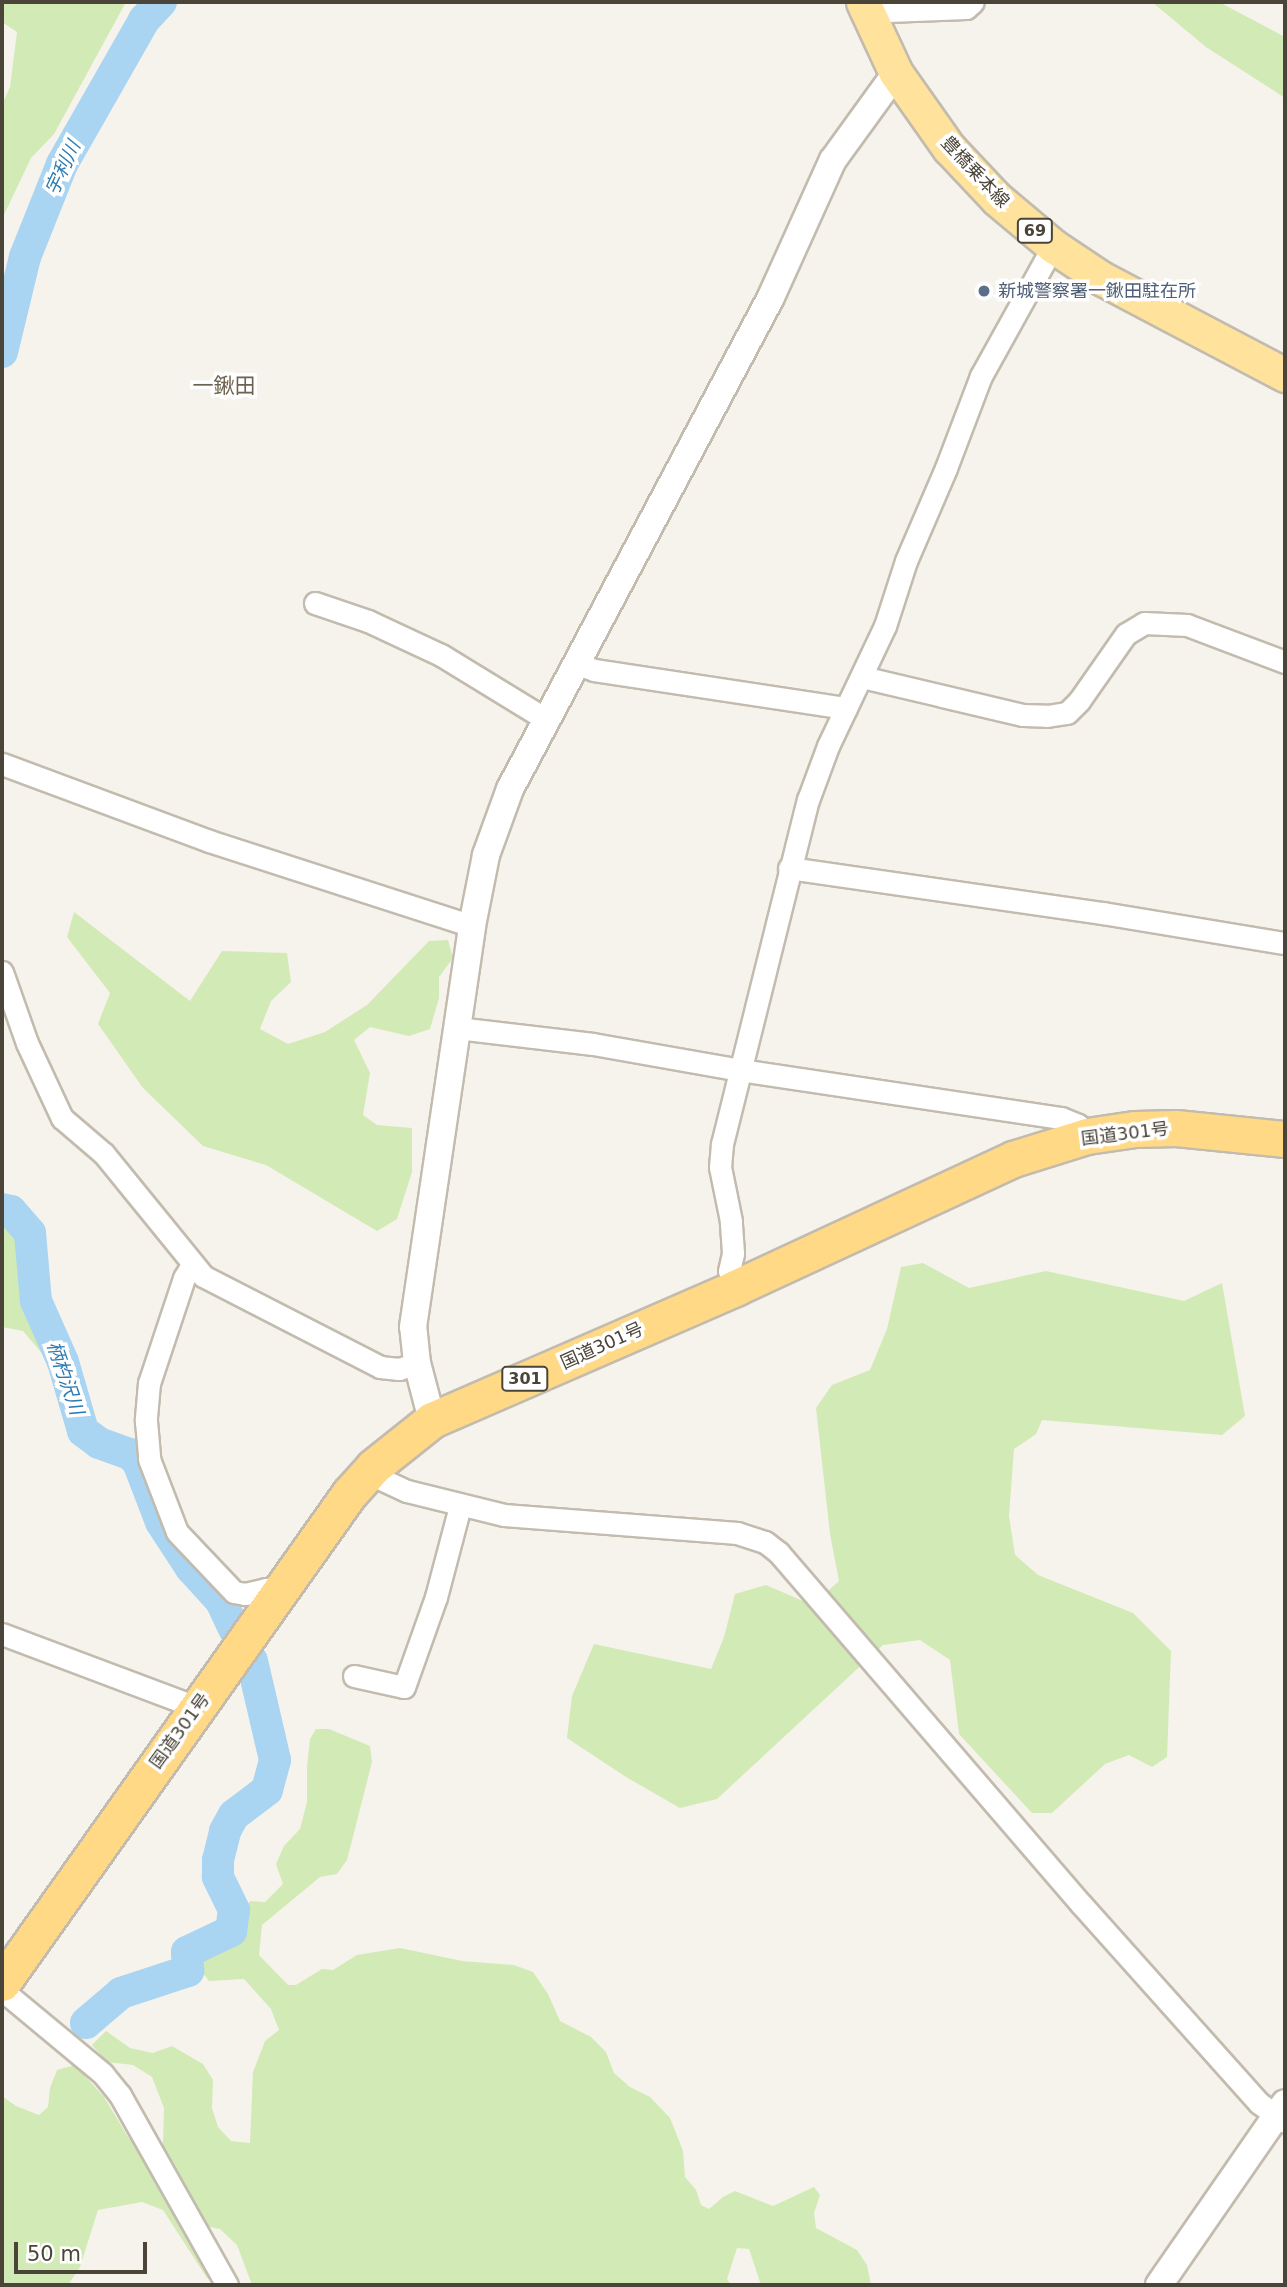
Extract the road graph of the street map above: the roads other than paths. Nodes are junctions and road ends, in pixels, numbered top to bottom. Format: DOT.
graph roads {
  1 [pos="973,2"];
  2 [pos="867,10"];
  3 [pos="896,74"];
  4 [pos="1053,246"];
  5 [pos="1285,375"];
  6 [pos="315,603"];
  7 [pos="1285,662"];
  8 [pos="577,664"];
  9 [pos="862,677"];
  10 [pos="846,708"];
  11 [pos="547,720"];
  12 [pos="2,764"];
  13 [pos="789,868"];
  14 [pos="472,926"];
  15 [pos="1285,943"];
  16 [pos="2,972"];
  17 [pos="457,1028"];
  18 [pos="740,1070"];
  19 [pos="1087,1136"];
  20 [pos="1285,1139"];
  21 [pos="192,1265"];
  22 [pos="735,1288"];
  23 [pos="417,1363"];
  24 [pos="432,1420"];
  25 [pos="373,1467"];
  26 [pos="460,1506"];
  27 [pos="274,1597"];
  28 [pos="2,1634"];
  29 [pos="354,1676"];
  30 [pos="195,1710"];
  31 [pos="2,1983"];
  32 [pos="2,1990"];
  33 [pos="1282,2113"];
  34 [pos="227,2285"];
  35 [pos="1159,2285"];
  1 -- 2 [label="street"];
  2 -- 3 [label="main road, 豊橋乗本線 / 69"];
  3 -- 4 [label="main road, 豊橋乗本線 / 69"];
  3 -- 8 [label="street"];
  4 -- 5 [label="main road, 豊橋乗本線 / 69"];
  4 -- 9 [label="street"];
  6 -- 11 [label="street"];
  7 -- 9 [label="street"];
  8 -- 10 [label="street"];
  8 -- 11 [label="street"];
  9 -- 10 [label="street"];
  10 -- 13 [label="street"];
  11 -- 14 [label="street"];
  12 -- 14 [label="street"];
  13 -- 15 [label="street"];
  13 -- 18 [label="street"];
  14 -- 17 [label="street"];
  16 -- 21 [label="street"];
  17 -- 18 [label="street"];
  17 -- 23 [label="street"];
  18 -- 19 [label="street"];
  18 -- 22 [label="street"];
  19 -- 20 [label="highway, 国道301号 / 301"];
  19 -- 22 [label="highway, 国道301号 / 301"];
  21 -- 23 [label="street"];
  21 -- 27 [label="street"];
  22 -- 24 [label="highway, 国道301号 / 301"];
  23 -- 24 [label="street"];
  24 -- 25 [label="highway, 国道301号 / 301"];
  25 -- 26 [label="street"];
  25 -- 27 [label="highway, 国道301号 / 301"];
  26 -- 29 [label="street"];
  26 -- 33 [label="street"];
  27 -- 30 [label="highway, 国道301号 / 301"];
  28 -- 30 [label="street"];
  30 -- 31 [label="highway, 国道301号 / 301"];
  32 -- 34 [label="street"];
  33 -- 35 [label="street"];
}
